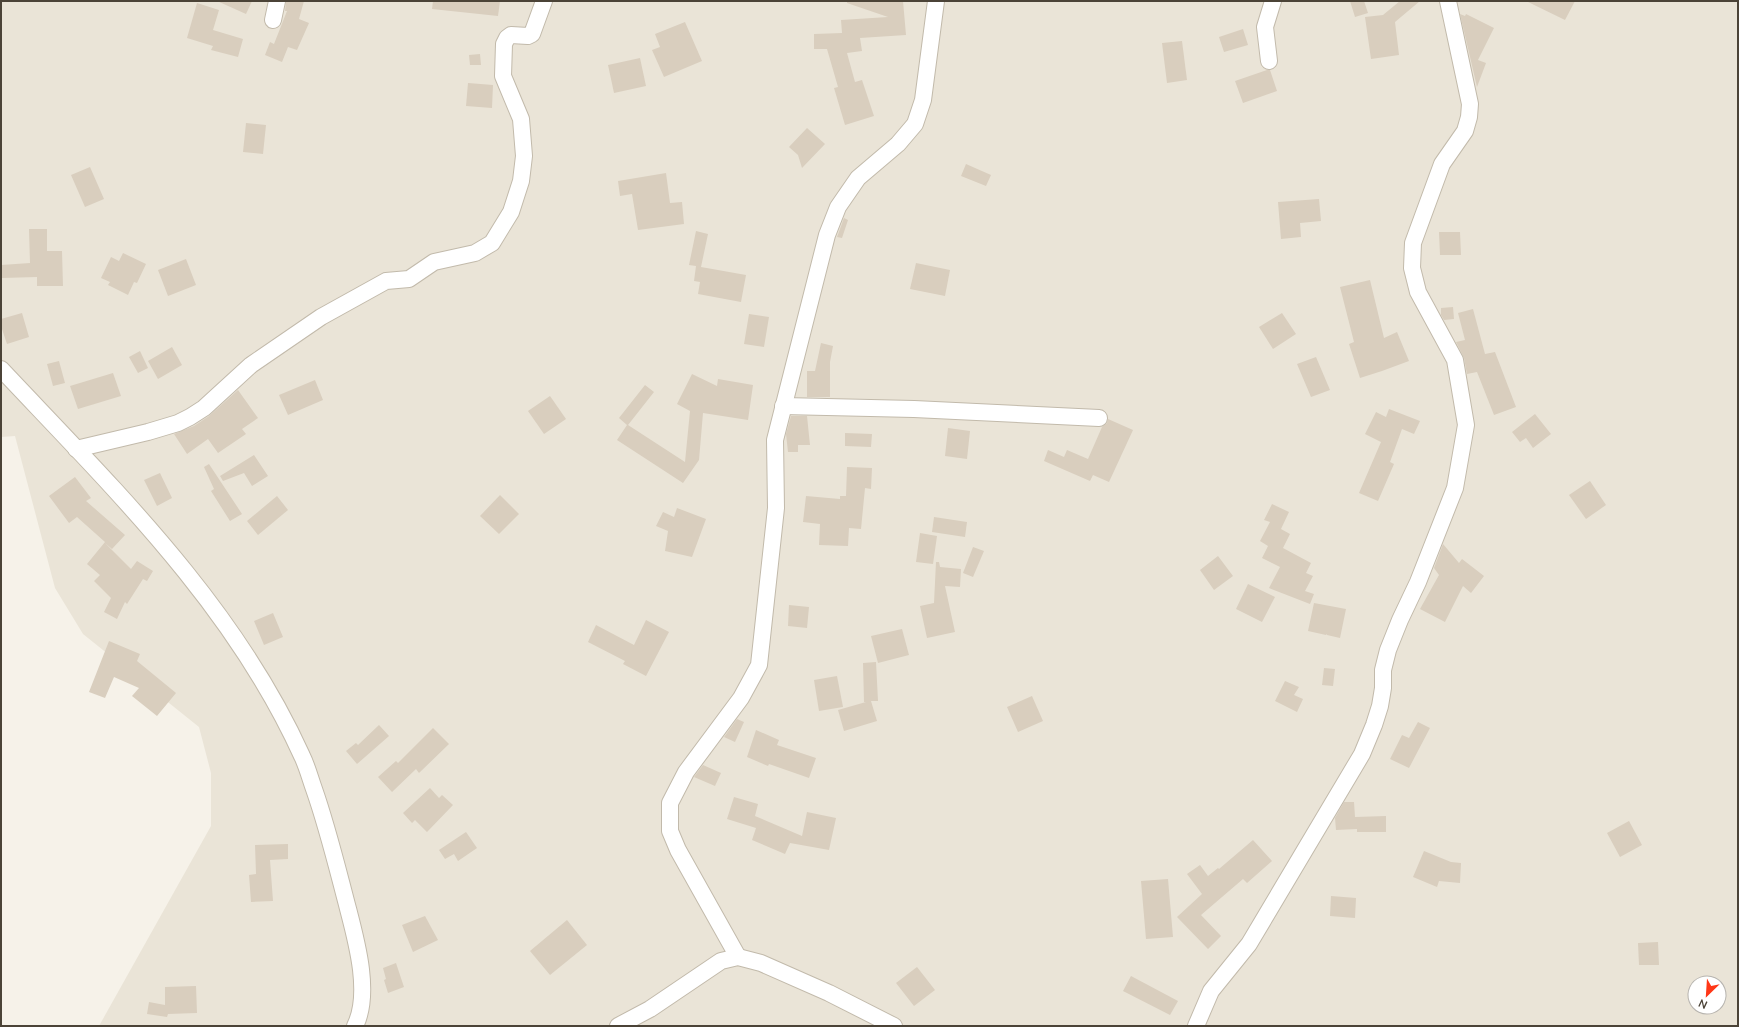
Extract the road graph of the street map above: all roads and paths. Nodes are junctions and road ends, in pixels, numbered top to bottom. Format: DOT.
graph roads {
  1 [pos="277,1"];
  2 [pos="544,1"];
  3 [pos="936,1"];
  4 [pos="1273,1"];
  5 [pos="1448,1"];
  6 [pos="273,20"];
  7 [pos="1269,61"];
  8 [pos="1,369"];
  9 [pos="783,406"];
  10 [pos="1099,418"];
  11 [pos="76,449"];
  12 [pos="738,957"];
  13 [pos="360,1024"];
  14 [pos="618,1026"];
  15 [pos="894,1026"];
  16 [pos="1196,1026"];
  1 -- 6 [label="street"];
  2 -- 11 [label="street"];
  3 -- 9 [label="street"];
  4 -- 7 [label="street"];
  5 -- 16 [label="street"];
  8 -- 11 [label="street"];
  9 -- 10 [label="street"];
  9 -- 12 [label="street"];
  11 -- 13 [label="street"];
  12 -- 14 [label="street"];
  12 -- 15 [label="street"];
}
